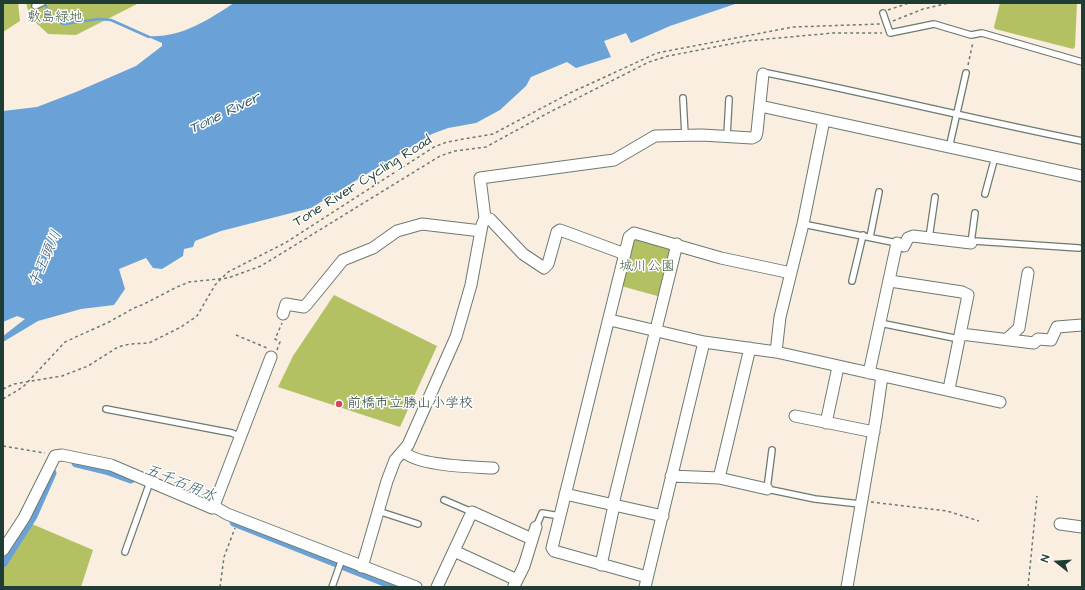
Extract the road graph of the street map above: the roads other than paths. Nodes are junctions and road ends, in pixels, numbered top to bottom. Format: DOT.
graph roads {
  1 [pos="42,3"];
  2 [pos="35,6"];
  3 [pos="882,13"];
  4 [pos="1082,62"];
  5 [pos="966,73"];
  6 [pos="763,74"];
  7 [pos="683,98"];
  8 [pos="729,99"];
  9 [pos="760,106"];
  10 [pos="957,115"];
  11 [pos="824,120"];
  12 [pos="685,135"];
  13 [pos="727,136"];
  14 [pos="1082,142"];
  15 [pos="949,148"];
  16 [pos="994,157"];
  17 [pos="1082,176"];
  18 [pos="879,192"];
  19 [pos="985,194"];
  20 [pos="935,197"];
  21 [pos="975,213"];
  22 [pos="485,218"];
  23 [pos="803,224"];
  24 [pos="481,231"];
  25 [pos="863,235"];
  26 [pos="870,237"];
  27 [pos="929,238"];
  28 [pos="971,243"];
  29 [pos="677,244"];
  30 [pos="897,244"];
  31 [pos="1079,248"];
  32 [pos="625,254"];
  33 [pos="791,273"];
  34 [pos="1028,273"];
  35 [pos="852,281"];
  36 [pos="890,281"];
  37 [pos="283,314"];
  38 [pos="610,320"];
  39 [pos="880,322"];
  40 [pos="1082,325"];
  41 [pos="656,332"];
  42 [pos="960,336"];
  43 [pos="1007,339"];
  44 [pos="704,342"];
  45 [pos="750,348"];
  46 [pos="776,352"];
  47 [pos="271,357"];
  48 [pos="838,367"];
  49 [pos="869,373"];
  50 [pos="882,376"];
  51 [pos="949,389"];
  52 [pos="1000,402"];
  53 [pos="106,409"];
  54 [pos="795,416"];
  55 [pos="826,423"];
  56 [pos="874,432"];
  57 [pos="240,437"];
  58 [pos="772,450"];
  59 [pos="404,451"];
  60 [pos="493,468"];
  61 [pos="671,476"];
  62 [pos="719,478"];
  63 [pos="150,482"];
  64 [pos="768,489"];
  65 [pos="565,494"];
  66 [pos="444,500"];
  67 [pos="861,503"];
  68 [pos="613,505"];
  69 [pos="215,507"];
  70 [pos="378,511"];
  71 [pos="472,512"];
  72 [pos="560,516"];
  73 [pos="663,516"];
  74 [pos="418,524"];
  75 [pos="1060,524"];
  76 [pos="536,527"];
  77 [pos="1082,527"];
  78 [pos="532,539"];
  79 [pos="3,550"];
  80 [pos="454,551"];
  81 [pos="125,552"];
  82 [pos="342,559"];
  83 [pos="601,565"];
  84 [pos="362,567"];
  85 [pos="646,582"];
  86 [pos="515,584"];
  87 [pos="332,587"];
  88 [pos="416,587"];
  89 [pos="437,587"];
  90 [pos="847,587"];
  1 -- 2 [label="lane"];
  3 -- 4 [label="lane"];
  5 -- 10 [label="lane"];
  6 -- 9 [label="street"];
  6 -- 10 [label="lane"];
  7 -- 12 [label="lane"];
  8 -- 13 [label="lane"];
  9 -- 11 [label="street"];
  9 -- 13 [label="street"];
  10 -- 14 [label="lane"];
  10 -- 15 [label="lane"];
  11 -- 15 [label="street"];
  11 -- 23 [label="street"];
  12 -- 13 [label="street"];
  12 -- 22 [label="street"];
  15 -- 16 [label="street"];
  16 -- 17 [label="street"];
  16 -- 19 [label="lane"];
  18 -- 26 [label="lane"];
  20 -- 27 [label="lane"];
  21 -- 28 [label="lane"];
  22 -- 24 [label="street"];
  22 -- 32 [label="street"];
  23 -- 25 [label="lane"];
  23 -- 33 [label="street"];
  24 -- 37 [label="street"];
  24 -- 59 [label="street"];
  25 -- 26 [label="lane"];
  25 -- 35 [label="lane"];
  26 -- 30 [label="lane"];
  27 -- 28 [label="street"];
  27 -- 30 [label="street"];
  28 -- 31 [label="lane"];
  29 -- 32 [label="street"];
  29 -- 33 [label="street"];
  29 -- 41 [label="street"];
  30 -- 36 [label="street"];
  32 -- 38 [label="street"];
  33 -- 46 [label="street"];
  34 -- 43 [label="street"];
  36 -- 39 [label="street"];
  36 -- 42 [label="street"];
  38 -- 41 [label="street"];
  38 -- 65 [label="street"];
  39 -- 42 [label="lane"];
  39 -- 49 [label="street"];
  40 -- 43 [label="street"];
  41 -- 44 [label="street"];
  41 -- 68 [label="street"];
  42 -- 43 [label="street"];
  42 -- 51 [label="street"];
  44 -- 45 [label="street"];
  44 -- 61 [label="street"];
  45 -- 46 [label="street"];
  45 -- 62 [label="street"];
  46 -- 48 [label="street"];
  47 -- 57 [label="street"];
  48 -- 49 [label="street"];
  48 -- 55 [label="street"];
  49 -- 50 [label="street"];
  50 -- 51 [label="street"];
  50 -- 56 [label="street"];
  51 -- 52 [label="street"];
  53 -- 57 [label="lane"];
  54 -- 55 [label="street"];
  55 -- 56 [label="street"];
  56 -- 67 [label="street"];
  57 -- 69 [label="street"];
  58 -- 64 [label="lane"];
  59 -- 60 [label="street"];
  59 -- 70 [label="street"];
  61 -- 62 [label="street"];
  61 -- 73 [label="street"];
  62 -- 64 [label="street"];
  63 -- 69 [label="street"];
  63 -- 79 [label="street"];
  63 -- 81 [label="lane"];
  64 -- 67 [label="lane"];
  65 -- 68 [label="street"];
  65 -- 72 [label="street"];
  66 -- 71 [label="lane"];
  67 -- 90 [label="street"];
  68 -- 73 [label="street"];
  68 -- 83 [label="street"];
  69 -- 82 [label="street"];
  70 -- 74 [label="lane"];
  70 -- 84 [label="street"];
  71 -- 78 [label="street"];
  71 -- 80 [label="street"];
  72 -- 76 [label="lane"];
  72 -- 83 [label="street"];
  73 -- 85 [label="street"];
  75 -- 77 [label="street"];
  76 -- 78 [label="street"];
  78 -- 86 [label="street"];
  80 -- 86 [label="street"];
  80 -- 89 [label="street"];
  82 -- 84 [label="street"];
  82 -- 87 [label="lane"];
  83 -- 85 [label="street"];
  84 -- 88 [label="street"];
}
